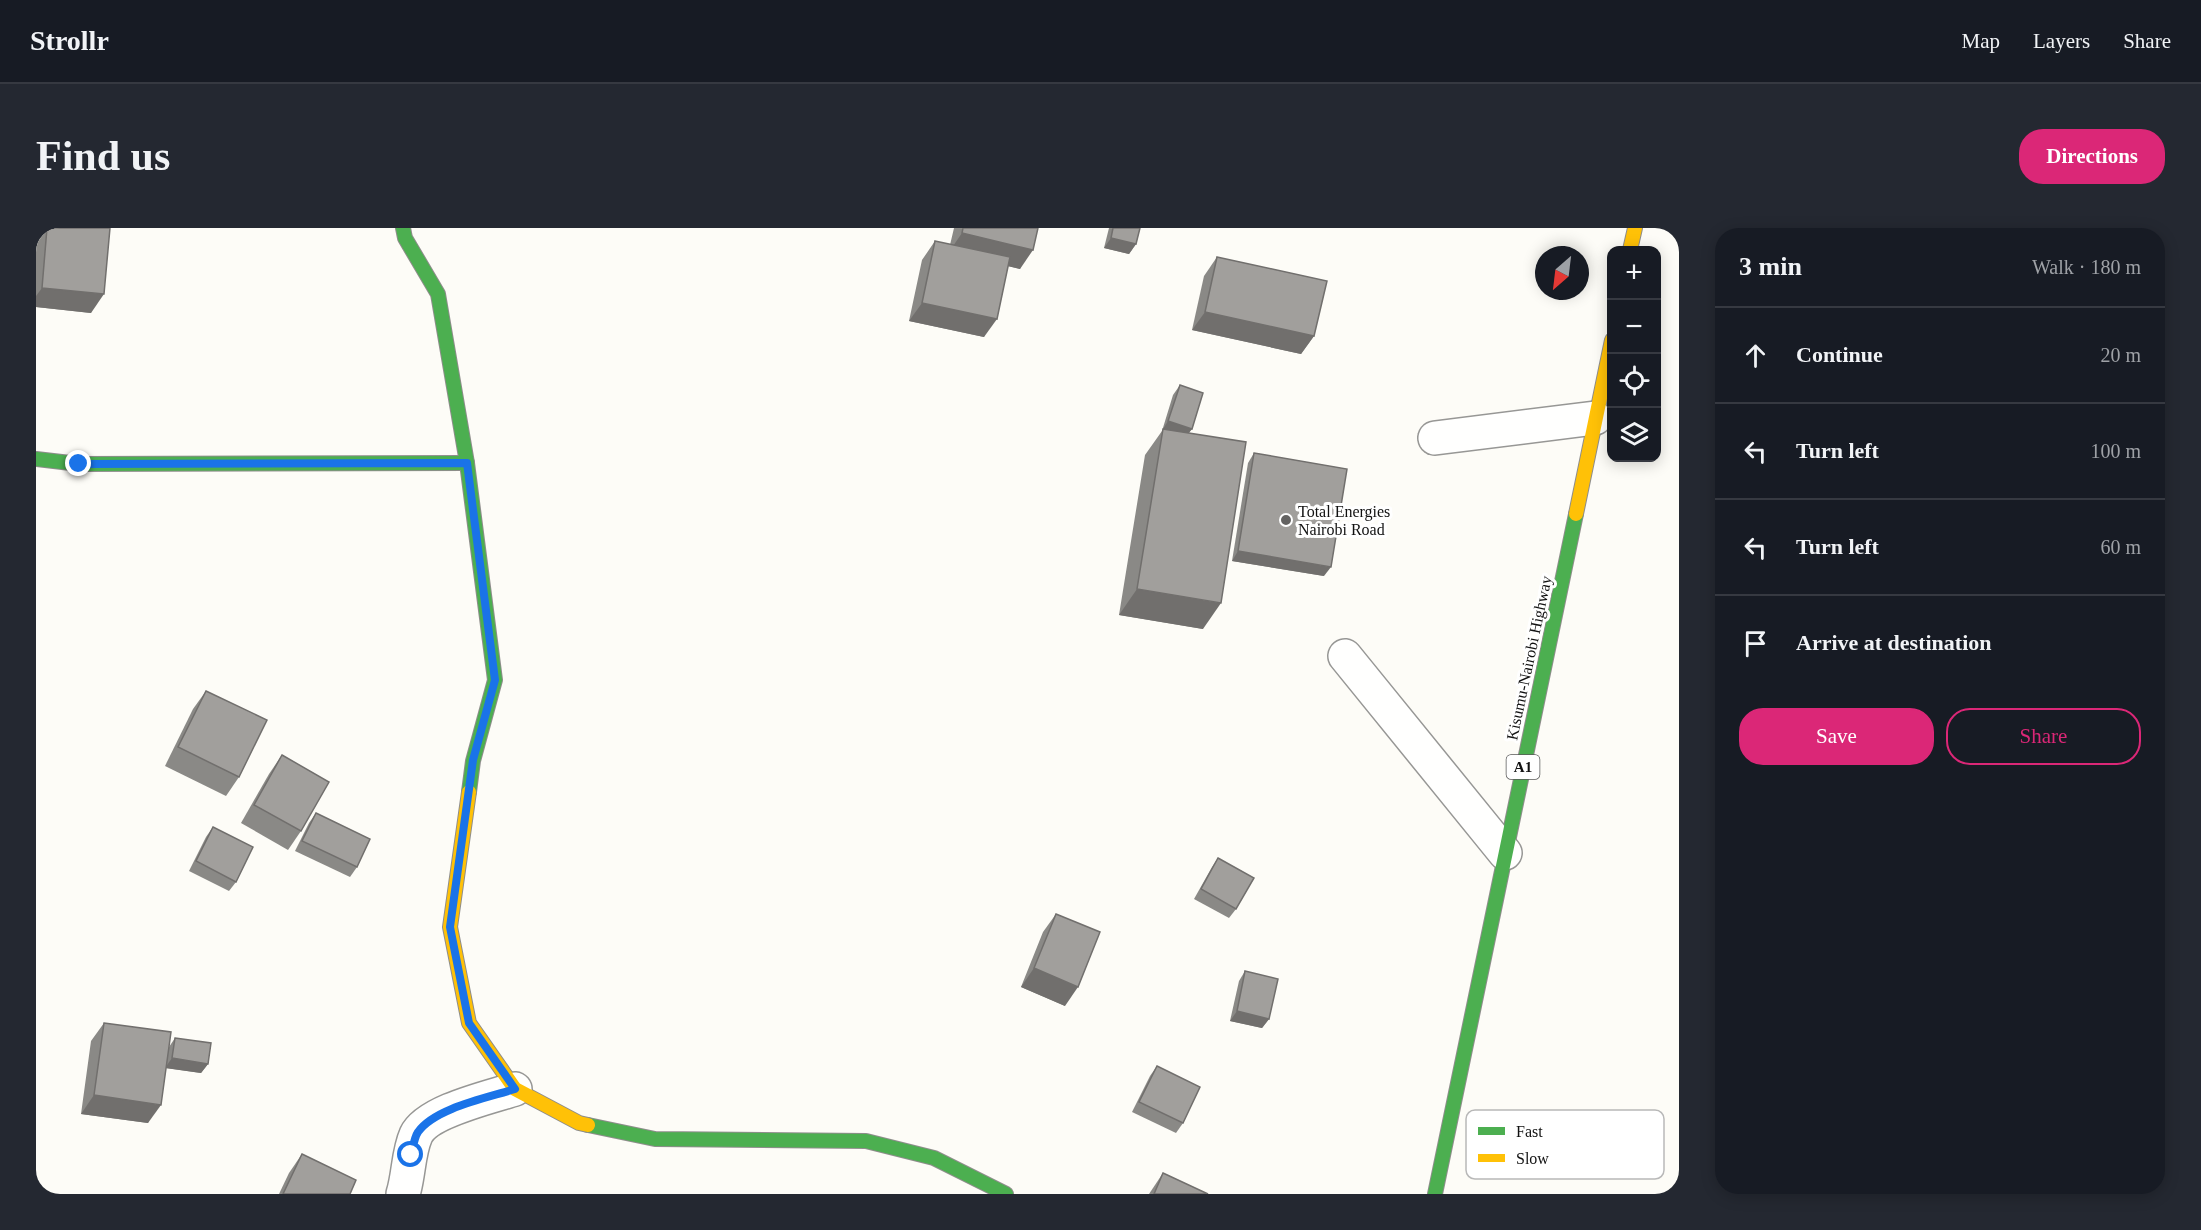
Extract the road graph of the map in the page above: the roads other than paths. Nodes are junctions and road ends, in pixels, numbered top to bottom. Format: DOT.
graph roads {
  1 [pos="403,228"];
  2 [pos="1635,228"];
  3 [pos="1631,246"];
  4 [pos="1608,354"];
  5 [pos="1595,418"];
  6 [pos="1435,438"];
  7 [pos="36,459"];
  8 [pos="467,463"];
  9 [pos="1345,656"];
  10 [pos="1505,853"];
  11 [pos="515,1089"];
  12 [pos="403,1194"];
  13 [pos="1006,1194"];
  14 [pos="1435,1194"];
  1 -- 8 [label="main road"];
  2 -- 3 [label="main road"];
  4 -- 5 [label="main road, Kisumu-Nairobi Highway / A1"];
  5 -- 6 [label="street"];
  5 -- 10 [label="main road, Kisumu-Nairobi Highway / A1"];
  7 -- 8 [label="main road"];
  8 -- 11 [label="main road"];
  9 -- 10 [label="street"];
  10 -- 14 [label="main road, Kisumu-Nairobi Highway / A1"];
  11 -- 12 [label="street"];
  11 -- 13 [label="main road"];
}
